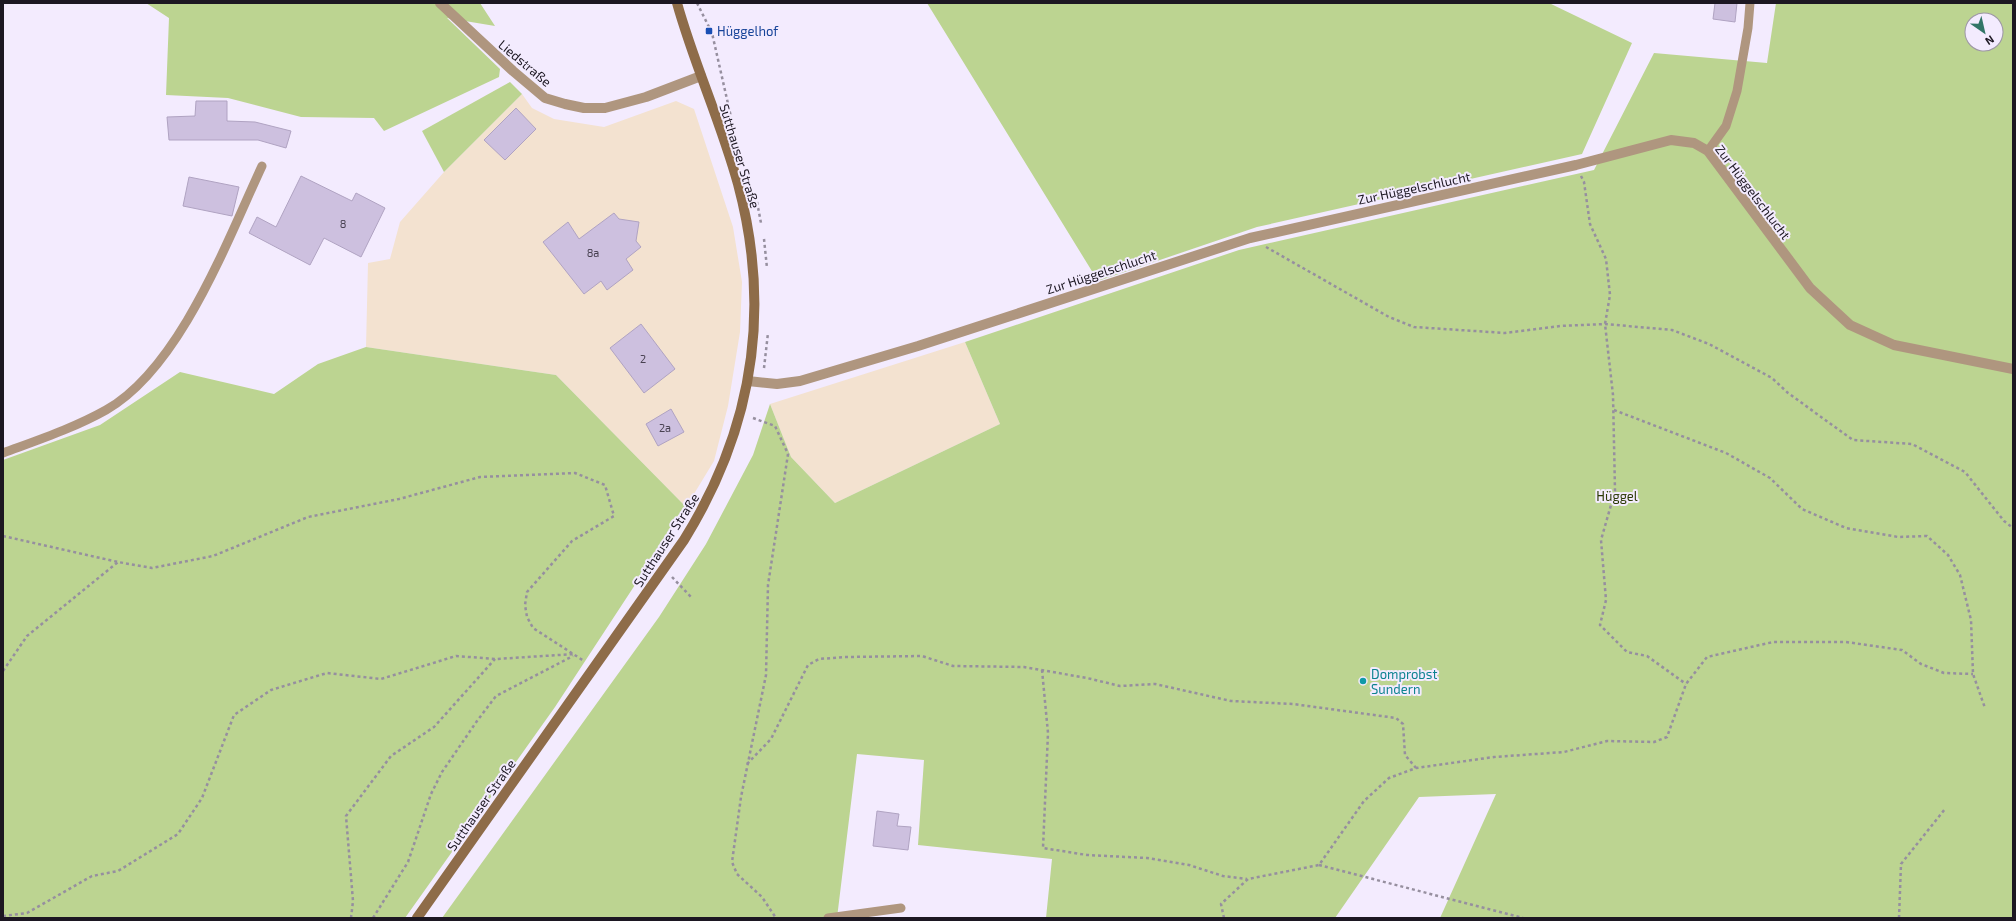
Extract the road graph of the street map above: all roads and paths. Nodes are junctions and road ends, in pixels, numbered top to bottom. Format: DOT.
graph roads {
  1 [pos="440,3"];
  2 [pos="677,3"];
  3 [pos="697,3"];
  4 [pos="1750,3"];
  5 [pos="721,69"];
  6 [pos="701,76"];
  7 [pos="1708,151"];
  8 [pos="1576,165"];
  9 [pos="262,166"];
  10 [pos="1250,238"];
  11 [pos="1605,324"];
  12 [pos="2013,369"];
  13 [pos="748,381"];
  14 [pos="1613,410"];
  15 [pos="753,418"];
  16 [pos="3,453"];
  17 [pos="2013,528"];
  18 [pos="3,536"];
  19 [pos="118,562"];
  20 [pos="674,578"];
  21 [pos="692,598"];
  22 [pos="575,654"];
  23 [pos="496,659"];
  24 [pos="1042,670"];
  25 [pos="3,671"];
  26 [pos="1973,674"];
  27 [pos="1686,684"];
  28 [pos="1985,708"];
  29 [pos="747,764"];
  30 [pos="1416,768"];
  31 [pos="1945,809"];
  32 [pos="1319,865"];
  33 [pos="1248,879"];
  34 [pos="902,908"];
  35 [pos="3,916"];
  36 [pos="351,918"];
  37 [pos="373,918"];
  38 [pos="417,918"];
  39 [pos="776,918"];
  40 [pos="828,918"];
  41 [pos="1224,918"];
  42 [pos="1523,918"];
  43 [pos="1899,918"];
  1 -- 6 [label="street, Liedstraße"];
  2 -- 6 [label="street, Sutthauser Straße"];
  3 -- 5 [label="path"];
  4 -- 7 [label="lane"];
  6 -- 13 [label="street, Sutthauser Straße"];
  7 -- 8 [label="street, Zur Hüggelschlucht"];
  7 -- 12 [label="street, Zur Hüggelschlucht"];
  8 -- 10 [label="street, Zur Hüggelschlucht"];
  8 -- 11 [label="path"];
  9 -- 16 [label="lane"];
  10 -- 11 [label="path"];
  10 -- 13 [label="street, Zur Hüggelschlucht"];
  11 -- 14 [label="path"];
  11 -- 17 [label="path"];
  13 -- 38 [label="street, Sutthauser Straße"];
  14 -- 26 [label="path"];
  14 -- 27 [label="path"];
  15 -- 29 [label="path"];
  18 -- 19 [label="path"];
  19 -- 22 [label="path"];
  19 -- 25 [label="path"];
  20 -- 21 [label="path"];
  22 -- 23 [label="path"];
  22 -- 37 [label="path"];
  23 -- 35 [label="path"];
  23 -- 36 [label="path"];
  24 -- 29 [label="path"];
  24 -- 30 [label="path"];
  24 -- 33 [label="path"];
  26 -- 27 [label="path"];
  26 -- 28 [label="path"];
  27 -- 30 [label="path"];
  29 -- 39 [label="path"];
  30 -- 32 [label="path"];
  31 -- 43 [label="path"];
  32 -- 33 [label="path"];
  32 -- 42 [label="path"];
  33 -- 41 [label="path"];
  34 -- 40 [label="lane"];
}
